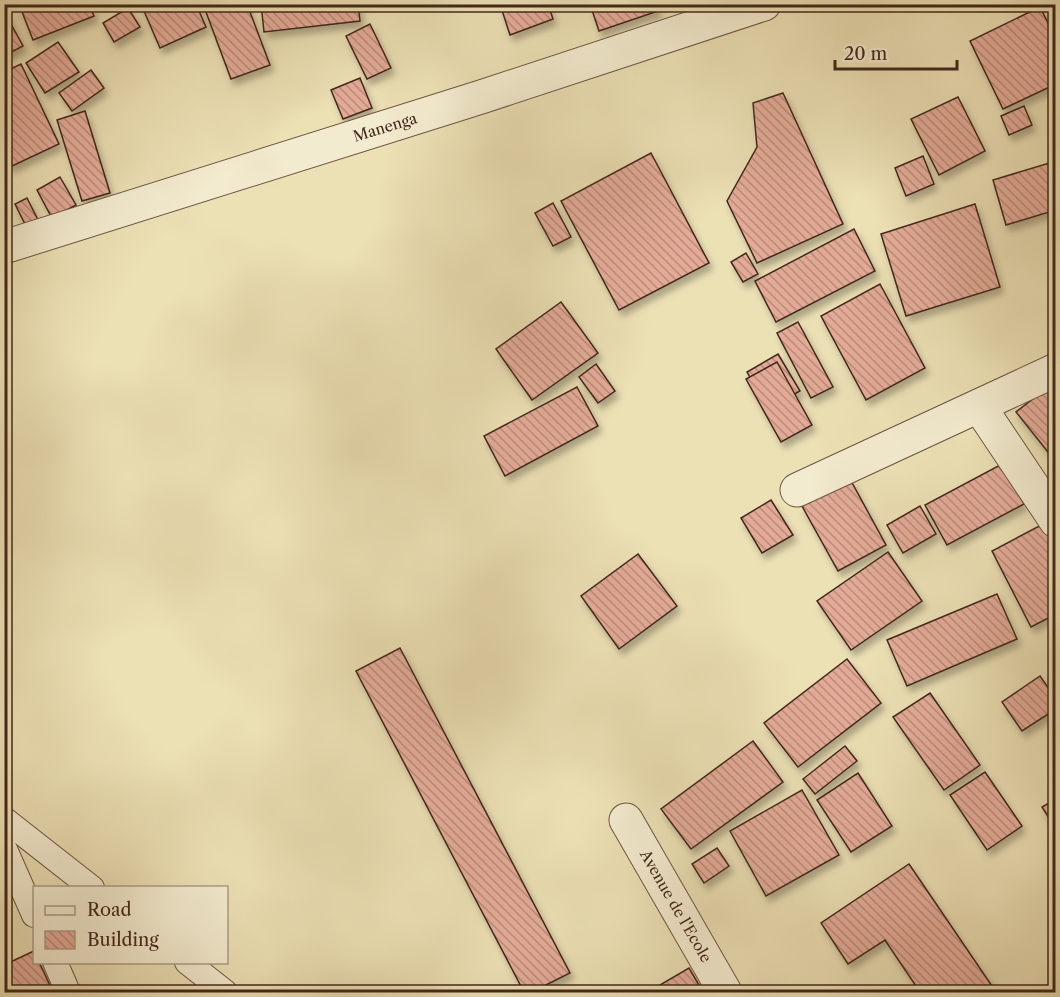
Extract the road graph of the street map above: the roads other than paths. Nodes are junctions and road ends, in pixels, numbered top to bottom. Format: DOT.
graph roads {
  1 [pos="764,4"];
  2 [pos="4,247"];
  3 [pos="1056,370"];
  4 [pos="979,406"];
  5 [pos="797,490"];
  6 [pos="1056,521"];
  7 [pos="4,819"];
  8 [pos="626,820"];
  9 [pos="4,847"];
  10 [pos="89,886"];
  11 [pos="33,913"];
  12 [pos="55,964"];
  13 [pos="188,964"];
  14 [pos="68,993"];
  15 [pos="225,993"];
  16 [pos="726,993"];
  1 -- 2 [label="street, Manenga"];
  3 -- 4 [label="street"];
  4 -- 5 [label="street"];
  4 -- 6 [label="street"];
  7 -- 10 [label="lane"];
  8 -- 16 [label="street, Avenue de l'Ecole"];
  9 -- 11 [label="lane"];
  12 -- 14 [label="lane"];
  13 -- 15 [label="lane"];
}
